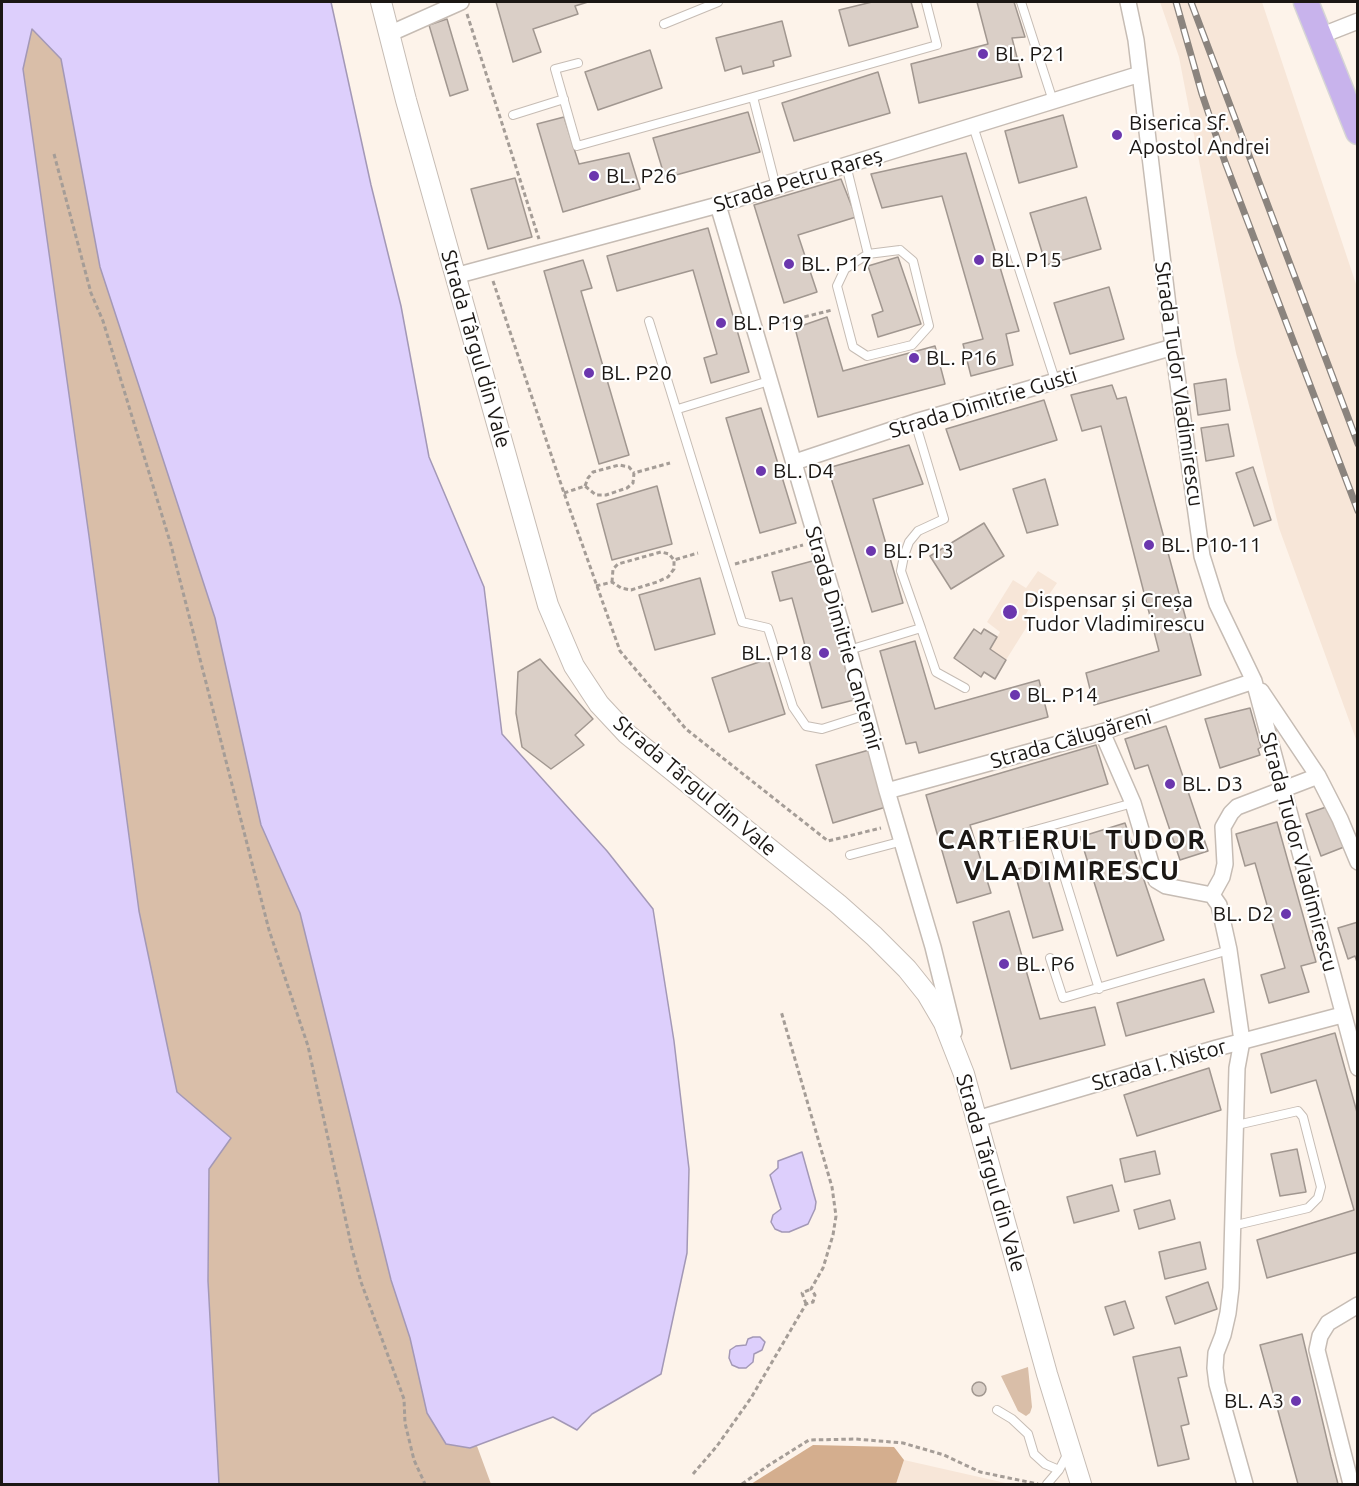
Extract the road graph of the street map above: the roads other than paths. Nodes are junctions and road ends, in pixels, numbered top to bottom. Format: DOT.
graph roads {
  1 [pos="381,2"];
  2 [pos="718,2"];
  3 [pos="926,2"];
  4 [pos="1021,2"];
  5 [pos="1128,2"];
  6 [pos="1306,2"];
  7 [pos="464,7"];
  8 [pos="1358,21"];
  9 [pos="664,24"];
  10 [pos="389,34"];
  11 [pos="1320,36"];
  12 [pos="578,63"];
  13 [pos="1140,74"];
  14 [pos="753,97"];
  15 [pos="564,99"];
  16 [pos="1053,101"];
  17 [pos="513,115"];
  18 [pos="973,126"];
  19 [pos="1358,132"];
  20 [pos="846,165"];
  21 [pos="776,187"];
  22 [pos="718,205"];
  23 [pos="868,254"];
  24 [pos="455,276"];
  25 [pos="649,321"];
  26 [pos="1173,347"];
  27 [pos="1055,380"];
  28 [pos="769,381"];
  29 [pos="678,409"];
  30 [pos="915,422"];
  31 [pos="795,462"];
  32 [pos="921,628"];
  33 [pos="849,650"];
  34 [pos="1254,681"];
  35 [pos="965,688"];
  36 [pos="866,715"];
  37 [pos="1101,732"];
  38 [pos="1318,777"];
  39 [pos="1282,790"];
  40 [pos="887,791"];
  41 [pos="1133,803"];
  42 [pos="1049,826"];
  43 [pos="1002,839"];
  44 [pos="903,841"];
  45 [pos="850,855"];
  46 [pos="1358,862"];
  47 [pos="1212,895"];
  48 [pos="1229,950"];
  49 [pos="1050,958"];
  50 [pos="1099,988"];
  51 [pos="1342,1015"];
  52 [pos="1242,1041"];
  53 [pos="1356,1059"];
  54 [pos="964,1074"];
  55 [pos="977,1119"];
  56 [pos="1237,1125"];
  57 [pos="1233,1226"];
  58 [pos="1358,1305"];
  59 [pos="997,1410"];
  60 [pos="1070,1449"];
  61 [pos="1059,1470"];
  62 [pos="1047,1485"];
  63 [pos="1081,1485"];
  64 [pos="1245,1485"];
  65 [pos="1351,1485"];
  1 -- 10 [label="street, Strada Târgul din Vale"];
  2 -- 9 [label="lane"];
  3 -- 14 [label="lane"];
  4 -- 16 [label="lane"];
  5 -- 13 [label="street, Strada Tudor Vladimirescu"];
  6 -- 11 [label="main road"];
  7 -- 10 [label="street"];
  8 -- 11 [label="street"];
  10 -- 24 [label="street, Strada Târgul din Vale"];
  11 -- 19 [label="main road"];
  12 -- 15 [label="lane"];
  13 -- 16 [label="street, Strada Petru Rareș"];
  13 -- 26 [label="street, Strada Tudor Vladimirescu"];
  14 -- 15 [label="lane"];
  14 -- 21 [label="lane"];
  15 -- 17 [label="lane"];
  16 -- 18 [label="street, Strada Petru Rareș"];
  18 -- 20 [label="street, Strada Petru Rareș"];
  18 -- 27 [label="lane"];
  20 -- 21 [label="street, Strada Petru Rareș"];
  20 -- 23 [label="lane"];
  21 -- 22 [label="street, Strada Petru Rareș"];
  22 -- 24 [label="street, Strada Petru Rareș"];
  22 -- 28 [label="street, Strada Dimitrie Cantemir"];
  23 -- 23 [label="lane"];
  24 -- 54 [label="street, Strada Târgul din Vale"];
  25 -- 29 [label="lane"];
  26 -- 27 [label="street, Strada Dimitrie Gusti"];
  26 -- 34 [label="street, Strada Tudor Vladimirescu"];
  27 -- 30 [label="street, Strada Dimitrie Gusti"];
  28 -- 29 [label="lane"];
  28 -- 31 [label="street, Strada Dimitrie Cantemir"];
  29 -- 36 [label="lane"];
  30 -- 31 [label="street, Strada Dimitrie Gusti"];
  30 -- 32 [label="lane"];
  31 -- 33 [label="street, Strada Dimitrie Cantemir"];
  32 -- 33 [label="lane"];
  32 -- 35 [label="lane"];
  33 -- 36 [label="street, Strada Dimitrie Cantemir"];
  34 -- 37 [label="street, Strada Călugăreni"];
  34 -- 38 [label="street"];
  34 -- 39 [label="street, Strada Tudor Vladimirescu"];
  36 -- 40 [label="street, Strada Dimitrie Cantemir"];
  37 -- 40 [label="street, Strada Călugăreni"];
  37 -- 41 [label="street"];
  38 -- 39 [label="street"];
  38 -- 46 [label="street"];
  39 -- 47 [label="street"];
  39 -- 51 [label="street, Strada Tudor Vladimirescu"];
  40 -- 44 [label="street, Strada Dimitrie Cantemir"];
  41 -- 42 [label="lane"];
  41 -- 47 [label="street"];
  42 -- 43 [label="lane"];
  42 -- 50 [label="lane"];
  44 -- 45 [label="lane"];
  44 -- 54 [label="street, Strada Dimitrie Cantemir"];
  47 -- 48 [label="street"];
  48 -- 50 [label="lane"];
  48 -- 52 [label="street"];
  49 -- 50 [label="lane"];
  51 -- 52 [label="street, Strada I. Nistor"];
  51 -- 53 [label="street, Strada Tudor Vladimirescu"];
  52 -- 55 [label="street, Strada I. Nistor"];
  52 -- 56 [label="street"];
  54 -- 55 [label="street, Strada Târgul din Vale"];
  55 -- 60 [label="street, Strada Târgul din Vale"];
  56 -- 57 [label="street"];
  56 -- 57 [label="lane"];
  57 -- 64 [label="street"];
  58 -- 65 [label="street"];
  59 -- 61 [label="lane"];
  60 -- 61 [label="lane"];
  60 -- 63 [label="street, Strada Târgul din Vale"];
  61 -- 62 [label="lane"];
}
